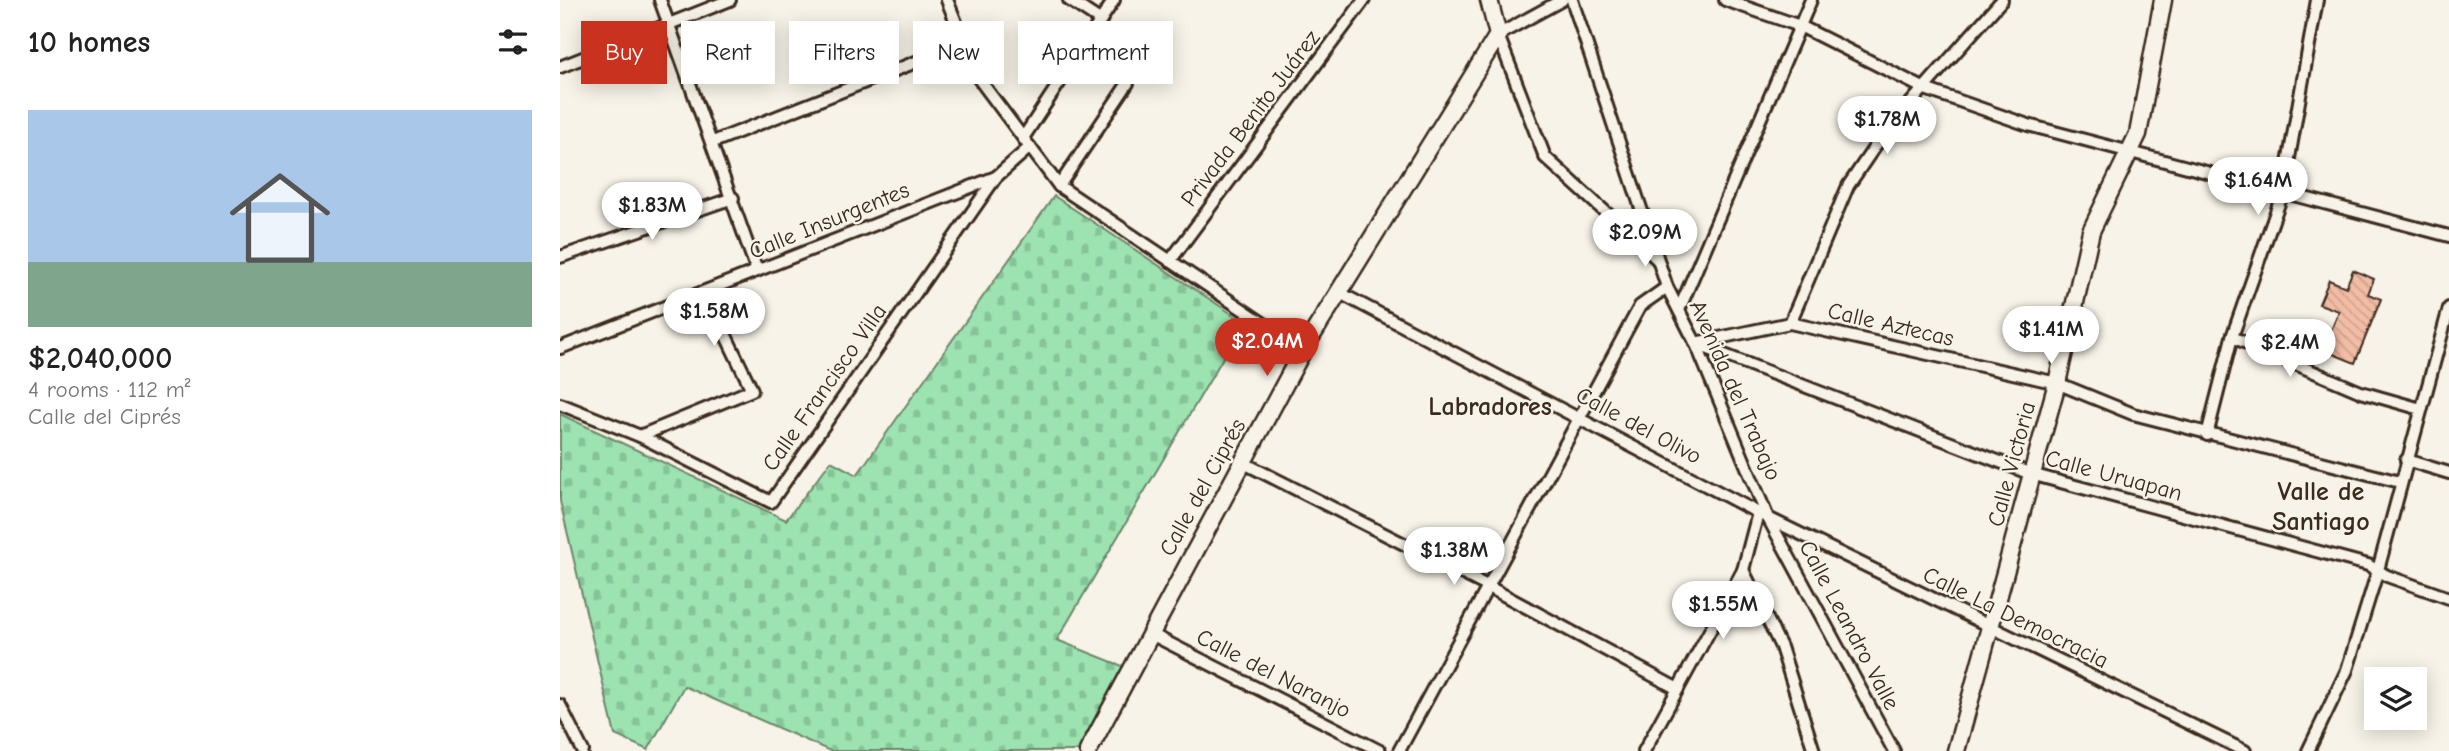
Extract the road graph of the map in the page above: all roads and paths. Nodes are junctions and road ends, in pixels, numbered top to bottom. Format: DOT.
graph roads {
  1 [pos="660,0"];
  2 [pos="730,0"];
  3 [pos="947,0"];
  4 [pos="1069,0"];
  5 [pos="1114,0"];
  6 [pos="1364,0"];
  7 [pos="1489,0"];
  8 [pos="1562,0"];
  9 [pos="1572,0"];
  10 [pos="1725,0"];
  11 [pos="1811,0"];
  12 [pos="2002,0"];
  13 [pos="2163,0"];
  14 [pos="2317,0"];
  15 [pos="955,21"];
  16 [pos="1101,21"];
  17 [pos="671,23"];
  18 [pos="1800,26"];
  19 [pos="1498,35"];
  20 [pos="913,63"];
  21 [pos="560,67"];
  22 [pos="983,84"];
  23 [pos="1062,84"];
  24 [pos="1127,84"];
  25 [pos="1925,89"];
  26 [pos="713,142"];
  27 [pos="1026,143"];
  28 [pos="2130,152"];
  29 [pos="996,177"];
  30 [pos="1059,186"];
  31 [pos="2283,192"];
  32 [pos="733,198"];
  33 [pos="2449,236"];
  34 [pos="560,257"];
  35 [pos="1170,261"];
  36 [pos="1659,261"];
  37 [pos="757,271"];
  38 [pos="1667,287"];
  39 [pos="705,292"];
  40 [pos="1340,293"];
  41 [pos="2449,308"];
  42 [pos="1679,310"];
  43 [pos="1790,323"];
  44 [pos="2232,338"];
  45 [pos="1696,344"];
  46 [pos="560,348"];
  47 [pos="1303,350"];
  48 [pos="2057,383"];
  49 [pos="560,404"];
  50 [pos="2421,409"];
  51 [pos="1578,416"];
  52 [pos="2207,435"];
  53 [pos="640,436"];
  54 [pos="2406,460"];
  55 [pos="1242,462"];
  56 [pos="2449,473"];
  57 [pos="2031,474"];
  58 [pos="2400,482"];
  59 [pos="1763,516"];
  60 [pos="1743,570"];
  61 [pos="2378,570"];
  62 [pos="1487,586"];
  63 [pos="2449,598"];
  64 [pos="1990,628"];
  65 [pos="1149,633"];
  66 [pos="1678,690"];
  67 [pos="560,705"];
  68 [pos="583,751"];
  69 [pos="1088,751"];
  70 [pos="1380,751"];
  71 [pos="1399,751"];
  72 [pos="1644,751"];
  73 [pos="1814,751"];
  74 [pos="1894,751"];
  75 [pos="1956,751"];
  76 [pos="2245,751"];
  77 [pos="2308,751"];
  1 -- 17 [label="street"];
  2 -- 17 [label="street"];
  3 -- 15 [label="street"];
  4 -- 16 [label="street"];
  5 -- 16 [label="street, Calle Francisco Villa"];
  6 -- 35 [label="street, Privada Benito Juárez"];
  7 -- 19 [label="street"];
  8 -- 19 [label="street"];
  9 -- 36 [label="street, Avenida del Trabajo"];
  10 -- 18 [label="street"];
  11 -- 18 [label="street"];
  12 -- 25 [label="street"];
  13 -- 28 [label="street, Calle Victoria"];
  14 -- 31 [label="street"];
  17 -- 21 [label="street"];
  17 -- 26 [label="street"];
  18 -- 25 [label="street"];
  18 -- 42 [label="street"];
  19 -- 36 [label="street"];
  19 -- 40 [label="street, Calle del Ciprés"];
  20 -- 26 [label="street"];
  22 -- 27 [label="street"];
  23 -- 27 [label="street, Calle Francisco Villa"];
  24 -- 30 [label="street"];
  25 -- 28 [label="street"];
  25 -- 43 [label="street"];
  26 -- 32 [label="street"];
  27 -- 29 [label="street, Calle Francisco Villa"];
  27 -- 30 [label="street"];
  28 -- 31 [label="street"];
  28 -- 48 [label="street, Calle Victoria"];
  29 -- 37 [label="street, Calle Insurgentes"];
  29 -- 53 [label="street, Calle Francisco Villa"];
  30 -- 35 [label="street"];
  31 -- 33 [label="street"];
  31 -- 44 [label="street"];
  32 -- 34 [label="street"];
  32 -- 37 [label="street"];
  35 -- 47 [label="street"];
  36 -- 38 [label="street, Avenida del Trabajo"];
  37 -- 39 [label="street, Calle Insurgentes"];
  38 -- 42 [label="street, Avenida del Trabajo"];
  38 -- 51 [label="street"];
  39 -- 46 [label="street, Calle Insurgentes"];
  39 -- 53 [label="street"];
  40 -- 47 [label="street, Calle del Ciprés"];
  40 -- 51 [label="street, Calle del Olivo"];
  41 -- 50 [label="street"];
  42 -- 45 [label="street, Avenida del Trabajo"];
  43 -- 45 [label="street, Calle Aztecas"];
  43 -- 48 [label="street, Calle Aztecas"];
  44 -- 50 [label="street"];
  44 -- 52 [label="street"];
  45 -- 57 [label="street, Calle Uruapan"];
  45 -- 59 [label="street, Avenida del Trabajo"];
  47 -- 55 [label="street, Calle del Ciprés"];
  48 -- 52 [label="street, Calle Aztecas"];
  48 -- 57 [label="street, Calle Victoria"];
  49 -- 53 [label="street, Calle Francisco Villa"];
  50 -- 54 [label="street"];
  51 -- 59 [label="street, Calle del Olivo"];
  51 -- 62 [label="street"];
  52 -- 58 [label="street, Calle Aztecas"];
  54 -- 56 [label="street"];
  54 -- 58 [label="street"];
  55 -- 62 [label="street"];
  55 -- 65 [label="street, Calle del Ciprés"];
  57 -- 61 [label="street, Calle Uruapan"];
  57 -- 64 [label="street, Calle Victoria"];
  58 -- 61 [label="street"];
  59 -- 60 [label="street"];
  59 -- 64 [label="street, Calle La Democracia"];
  59 -- 74 [label="street, Calle Leandro Valle"];
  60 -- 66 [label="street"];
  60 -- 73 [label="street"];
  61 -- 63 [label="street, Calle Uruapan"];
  61 -- 77 [label="street"];
  62 -- 66 [label="street"];
  62 -- 71 [label="street"];
  64 -- 75 [label="street, Calle Victoria"];
  64 -- 76 [label="street, Calle La Democracia"];
  65 -- 69 [label="street, Calle del Ciprés"];
  65 -- 70 [label="street, Calle del Naranjo"];
  66 -- 72 [label="street"];
  67 -- 68 [label="street"];
}
